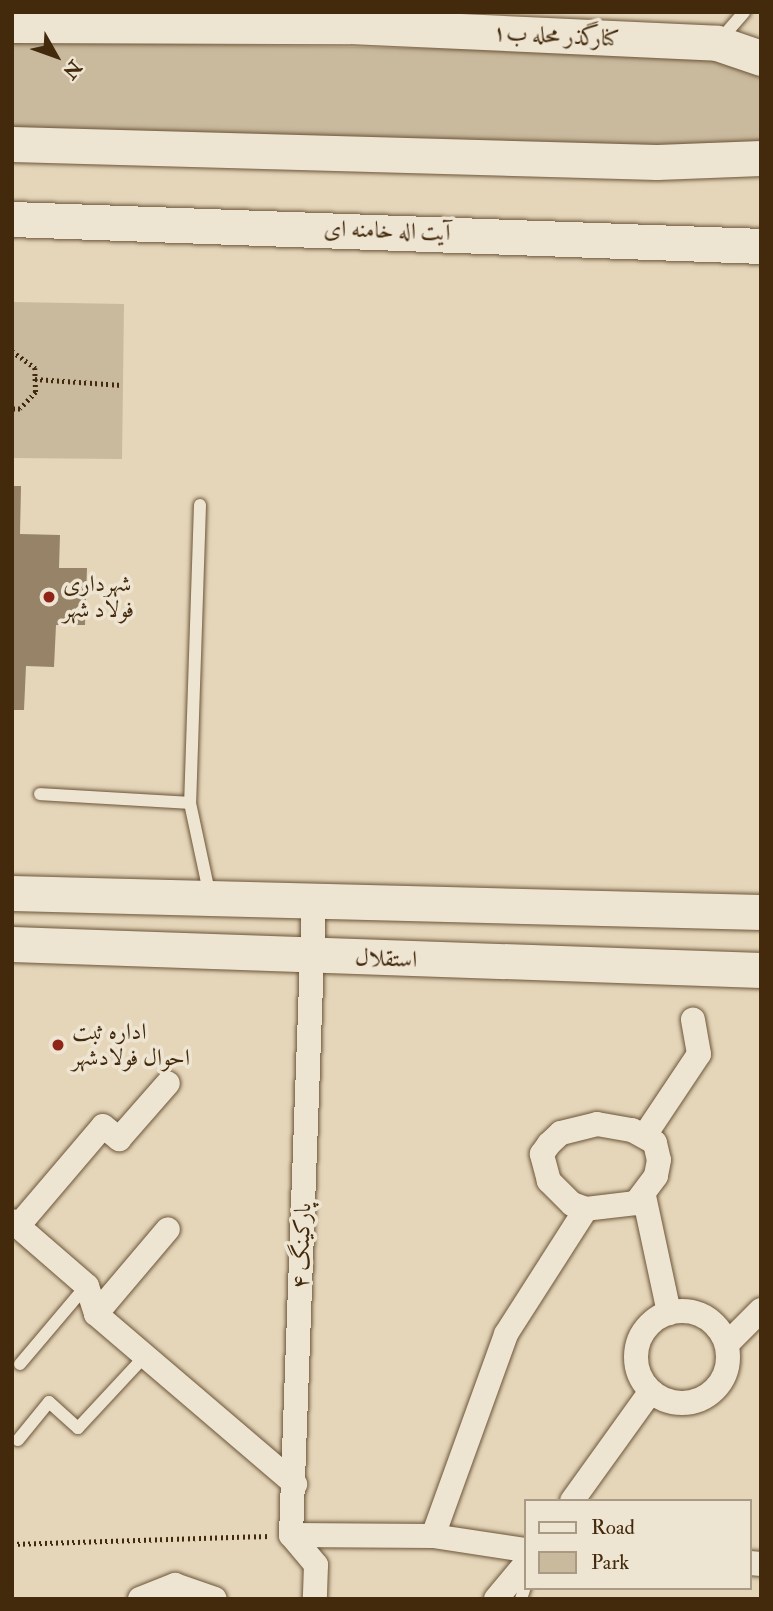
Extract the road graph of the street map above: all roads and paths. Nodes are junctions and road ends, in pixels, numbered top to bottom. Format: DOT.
graph roads {
  1 [pos="744,12"];
  2 [pos="346,19"];
  3 [pos="12,26"];
  4 [pos="718,43"];
  5 [pos="761,43"];
  6 [pos="761,58"];
  7 [pos="12,144"];
  8 [pos="761,158"];
  9 [pos="12,219"];
  10 [pos="761,246"];
  11 [pos="12,351"];
  12 [pos="35,379"];
  13 [pos="122,386"];
  14 [pos="12,409"];
  15 [pos="200,505"];
  16 [pos="40,794"];
  17 [pos="190,803"];
  18 [pos="12,893"];
  19 [pos="211,900"];
  20 [pos="314,902"];
  21 [pos="761,912"];
  22 [pos="12,944"];
  23 [pos="312,957"];
  24 [pos="761,970"];
  25 [pos="693,1020"];
  26 [pos="168,1083"];
  27 [pos="645,1135"];
  28 [pos="644,1196"];
  29 [pos="586,1209"];
  30 [pos="15,1223"];
  31 [pos="168,1229"];
  32 [pos="87,1286"];
  33 [pos="761,1310"];
  34 [pos="669,1312"];
  35 [pos="96,1314"];
  36 [pos="727,1344"];
  37 [pos="145,1356"];
  38 [pos="20,1364"];
  39 [pos="650,1391"];
  40 [pos="18,1440"];
  41 [pos="295,1484"];
  42 [pos="573,1499"];
  43 [pos="291,1535"];
  44 [pos="433,1536"];
  45 [pos="12,1544"];
  46 [pos="524,1550"];
  47 [pos="524,1565"];
  48 [pos="140,1599"];
  49 [pos="215,1599"];
  50 [pos="315,1599"];
  51 [pos="496,1599"];
  1 -- 4 [label="lane"];
  2 -- 3 [label="street, کنارگذر محله ب۱"];
  2 -- 4 [label="street, کنارگذر محله ب۱"];
  4 -- 5 [label="street"];
  4 -- 6 [label="street, کنارگذر محله ب۱"];
  7 -- 8 [label="street"];
  9 -- 10 [label="street, آیت اله خامنه ای"];
  11 -- 12 [label="path"];
  12 -- 13 [label="path"];
  12 -- 14 [label="path"];
  15 -- 17 [label="lane"];
  16 -- 17 [label="lane"];
  17 -- 19 [label="lane"];
  18 -- 19 [label="street"];
  19 -- 20 [label="street"];
  20 -- 21 [label="street"];
  20 -- 23 [label="street, پارکینگ ۴"];
  22 -- 23 [label="street, استقلال"];
  23 -- 24 [label="street, استقلال"];
  23 -- 41 [label="street, پارکینگ ۴"];
  25 -- 27 [label="street"];
  26 -- 30 [label="street"];
  27 -- 28 [label="street"];
  27 -- 29 [label="street"];
  28 -- 29 [label="street"];
  28 -- 34 [label="street"];
  29 -- 44 [label="street"];
  30 -- 32 [label="street"];
  31 -- 35 [label="street"];
  32 -- 35 [label="street"];
  32 -- 38 [label="lane"];
  33 -- 36 [label="street"];
  34 -- 36 [label="street"];
  34 -- 39 [label="street"];
  35 -- 37 [label="street"];
  36 -- 39 [label="street"];
  37 -- 40 [label="lane"];
  37 -- 41 [label="street"];
  39 -- 42 [label="street"];
  41 -- 43 [label="street, پارکینگ ۴"];
  43 -- 44 [label="street"];
  43 -- 45 [label="path"];
  43 -- 50 [label="street"];
  44 -- 46 [label="street"];
  47 -- 51 [label="street"];
  48 -- 49 [label="street"];
}
